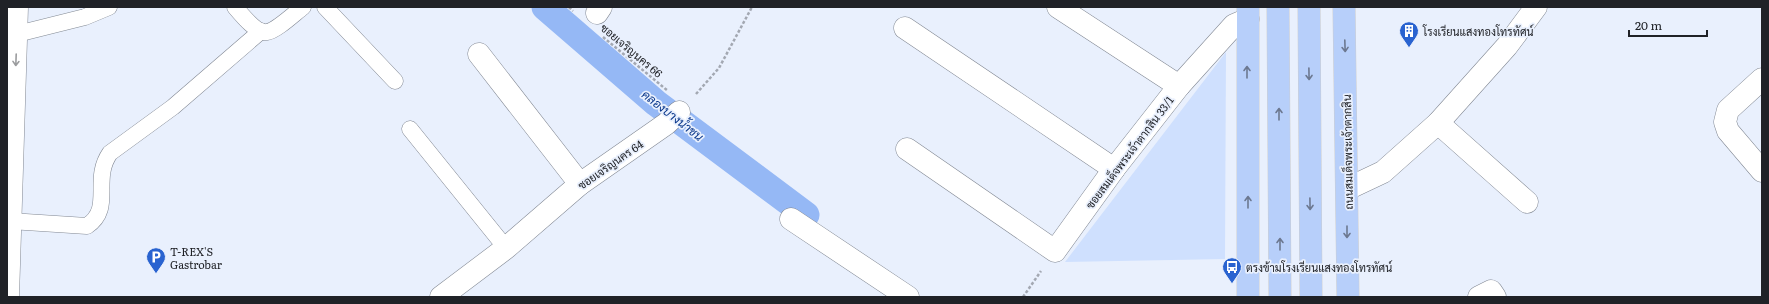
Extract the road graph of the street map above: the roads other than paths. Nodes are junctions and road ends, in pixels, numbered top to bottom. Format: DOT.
graph roads {
  1 [pos="17,7"];
  2 [pos="109,7"];
  3 [pos="235,7"];
  4 [pos="303,7"];
  5 [pos="325,7"];
  6 [pos="1058,7"];
  7 [pos="1278,7"];
  8 [pos="1308,7"];
  9 [pos="1344,7"];
  10 [pos="1536,7"];
  11 [pos="1248,13"];
  12 [pos="905,28"];
  13 [pos="261,31"];
  14 [pos="17,34"];
  15 [pos="479,54"];
  16 [pos="1762,79"];
  17 [pos="395,81"];
  18 [pos="1179,86"];
  19 [pos="677,114"];
  20 [pos="1438,123"];
  21 [pos="410,129"];
  22 [pos="907,149"];
  23 [pos="1114,169"];
  24 [pos="1762,171"];
  25 [pos="580,184"];
  26 [pos="1347,189"];
  27 [pos="1527,202"];
  28 [pos="791,219"];
  29 [pos="10,222"];
  30 [pos="506,248"];
  31 [pos="8,297"];
  32 [pos="441,297"];
  33 [pos="908,297"];
  34 [pos="1248,297"];
  35 [pos="1280,297"];
  36 [pos="1311,297"];
  37 [pos="1348,297"];
  38 [pos="1479,297"];
  39 [pos="1495,297"];
  1 -- 14 [label="street"];
  2 -- 14 [label="lane"];
  3 -- 13 [label="lane"];
  4 -- 13 [label="lane"];
  5 -- 17 [label="lane"];
  6 -- 18 [label="street"];
  35 -- 7 [label="main road, one-way"];
  8 -- 36 [label="main road, one-way"];
  9 -- 26 [label="main road, ถนนสมเด็จพระเจ้าตากสิน, one-way"];
  10 -- 20 [label="street"];
  11 -- 18 [label="street, ซอยสมเด็จพระเจ้าตากสิน 33/1"];
  34 -- 11 [label="main road, one-way"];
  12 -- 23 [label="street"];
  13 -- 29 [label="lane"];
  14 -- 29 [label="street, one-way"];
  15 -- 25 [label="street"];
  16 -- 24 [label="street"];
  18 -- 23 [label="street, ซอยสมเด็จพระเจ้าตากสิน 33/1"];
  19 -- 25 [label="street, ซอยเจริญนคร 64"];
  20 -- 26 [label="street"];
  20 -- 27 [label="street"];
  21 -- 30 [label="lane"];
  22 -- 23 [label="street, ซอยสมเด็จพระเจ้าตากสิน 33/1"];
  25 -- 30 [label="street, ซอยเจริญนคร 64"];
  26 -- 37 [label="main road, ถนนสมเด็จพระเจ้าตากสิน, one-way"];
  28 -- 33 [label="street"];
  29 -- 31 [label="street"];
  30 -- 32 [label="street, ซอยเจริญนคร 64"];
  38 -- 39 [label="street"];
}
